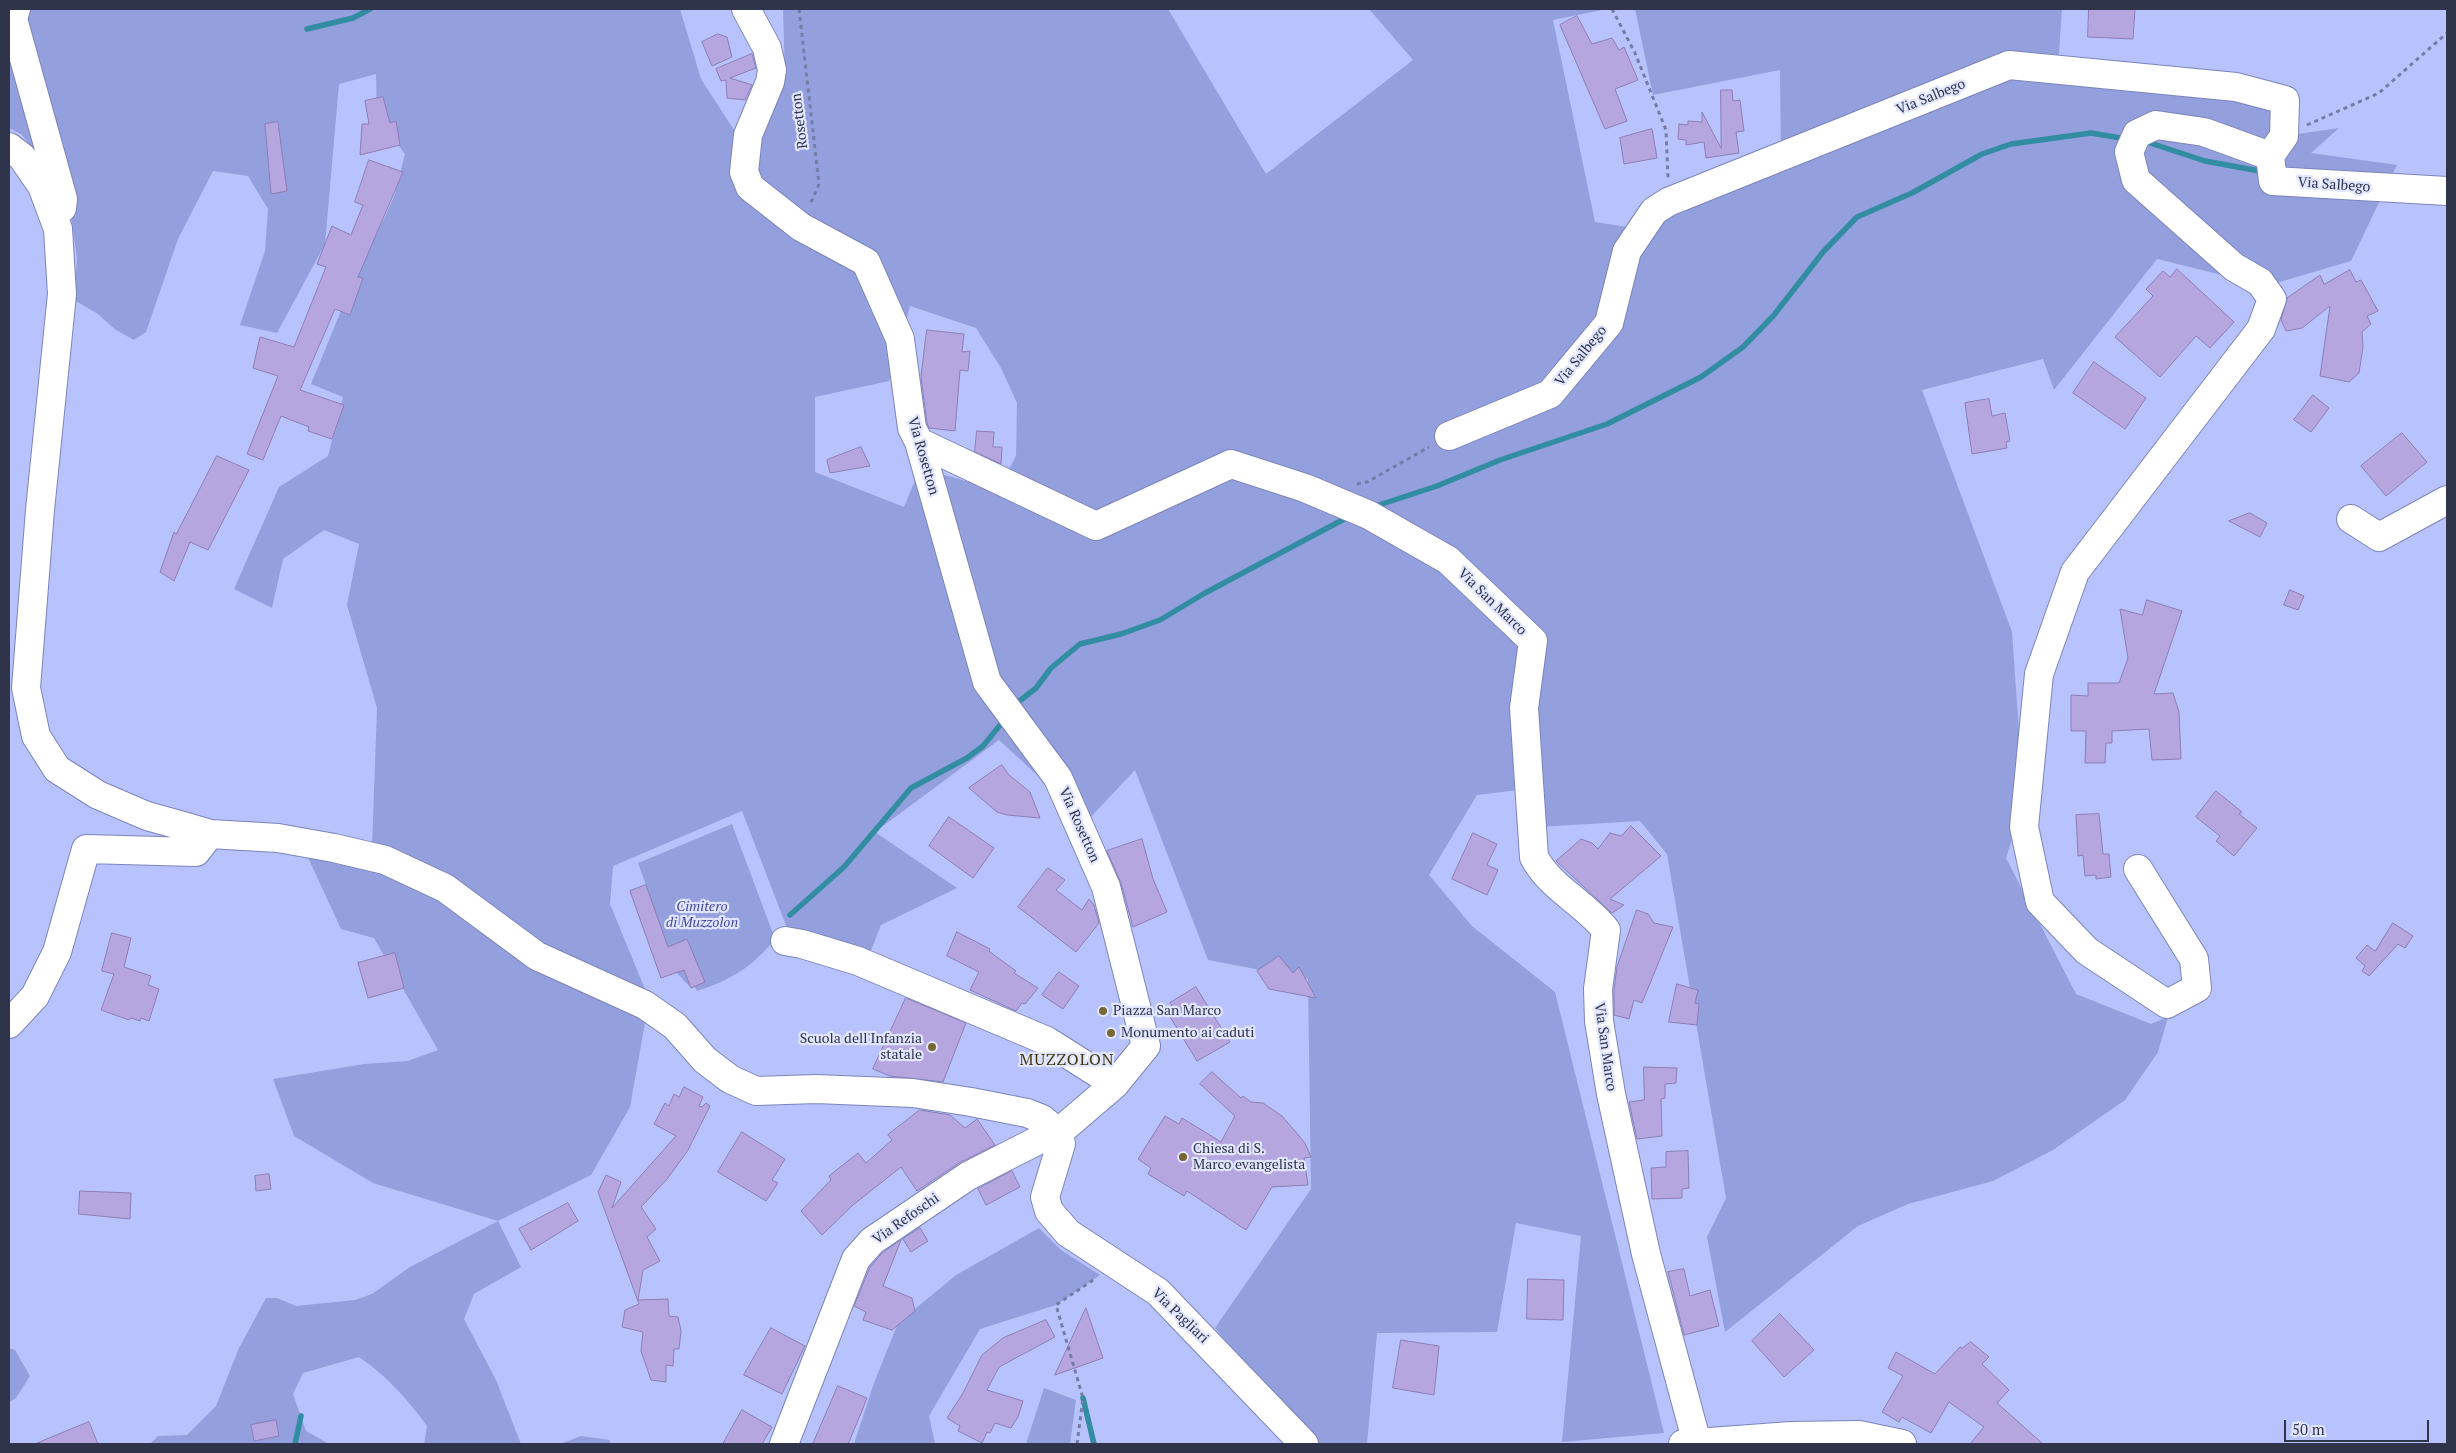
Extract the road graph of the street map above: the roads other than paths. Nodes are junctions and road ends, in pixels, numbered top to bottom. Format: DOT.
graph roads {
  1 [pos="16,9"];
  2 [pos="746,9"];
  3 [pos="9,147"];
  4 [pos="2276,158"];
  5 [pos="2447,191"];
  6 [pos="58,229"];
  7 [pos="1449,436"];
  8 [pos="919,442"];
  9 [pos="2447,500"];
  10 [pos="2352,519"];
  11 [pos="210,834"];
  12 [pos="2138,869"];
  13 [pos="785,941"];
  14 [pos="9,1024"];
  15 [pos="1114,1084"];
  16 [pos="1058,1137"];
  17 [pos="784,1444"];
  18 [pos="1304,1444"];
  19 [pos="1690,1444"];
  20 [pos="1902,1444"];
  1 -- 6 [label="street"];
  2 -- 8 [label="street, Via Rosetton"];
  3 -- 6 [label="street"];
  4 -- 5 [label="street, Via Salbego"];
  4 -- 7 [label="street, Via Salbego"];
  4 -- 12 [label="street"];
  6 -- 11 [label="street"];
  8 -- 15 [label="street, Via Rosetton"];
  8 -- 19 [label="street, Via San Marco"];
  9 -- 10 [label="street"];
  11 -- 14 [label="street"];
  11 -- 16 [label="street"];
  13 -- 15 [label="street"];
  15 -- 16 [label="street"];
  16 -- 17 [label="street, Via Refoschi"];
  16 -- 18 [label="street, Via Pagliari"];
  19 -- 20 [label="street"];
}
